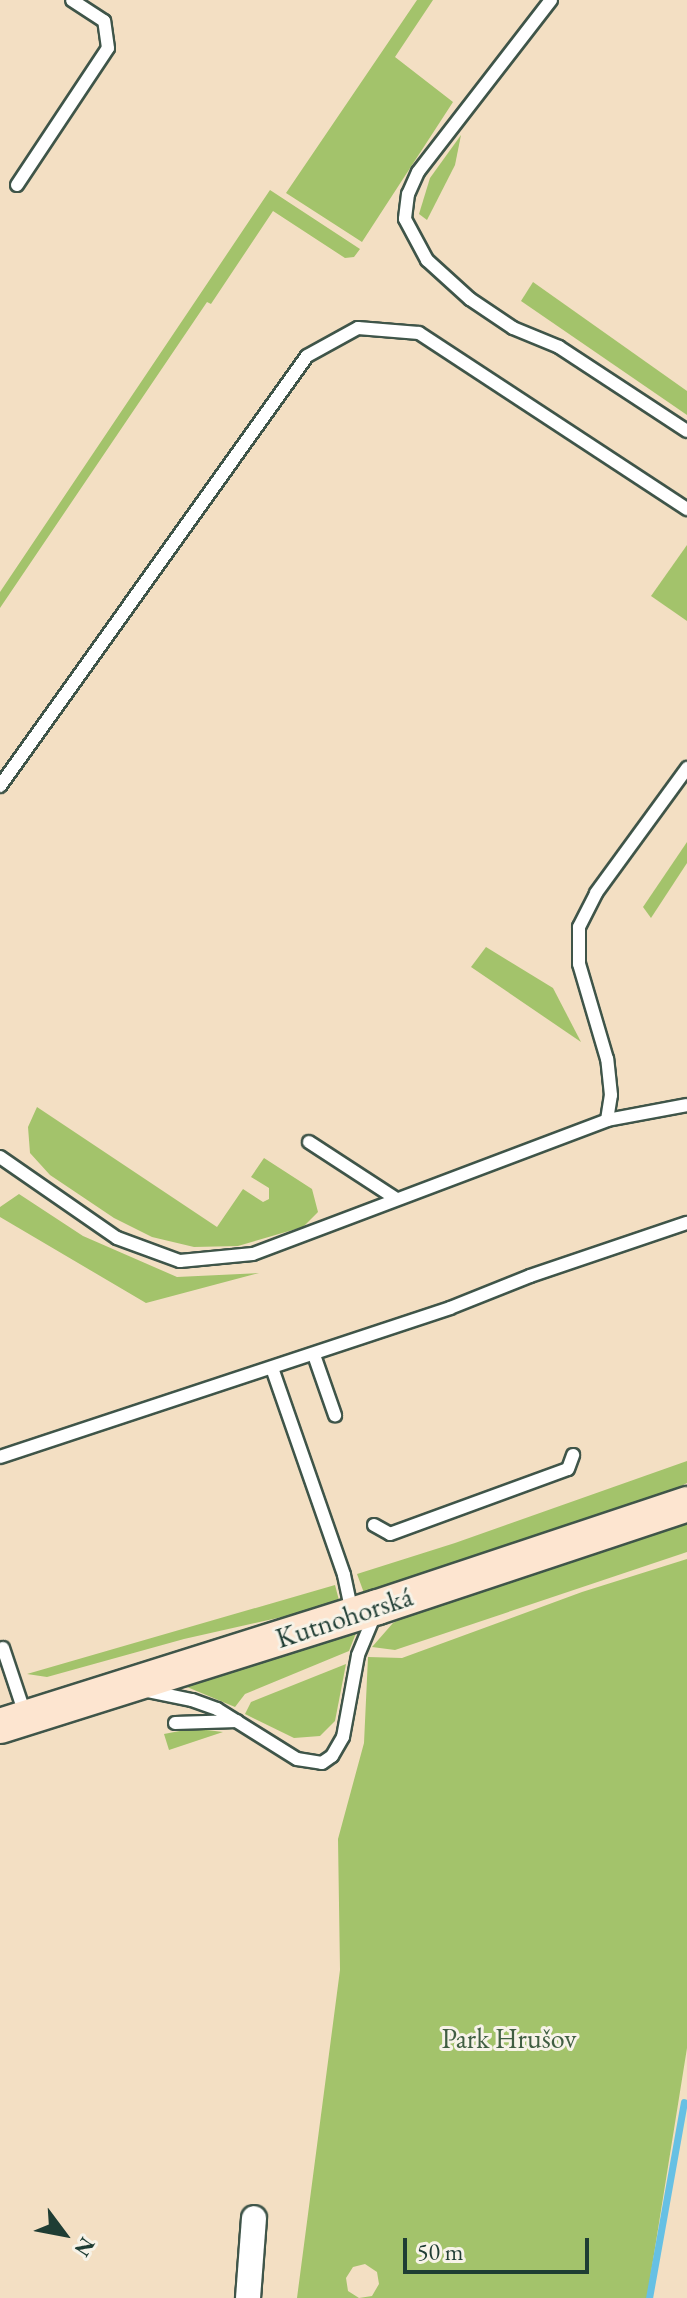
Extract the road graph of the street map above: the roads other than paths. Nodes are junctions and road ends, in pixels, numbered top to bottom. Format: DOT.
graph roads {
  1 [pos="72,0"];
  2 [pos="551,0"];
  3 [pos="17,185"];
  4 [pos="687,431"];
  5 [pos="687,509"];
  6 [pos="687,768"];
  7 [pos="0,786"];
  8 [pos="687,1105"];
  9 [pos="607,1120"];
  10 [pos="309,1142"];
  11 [pos="0,1157"];
  12 [pos="395,1198"];
  13 [pos="687,1223"];
  14 [pos="314,1355"];
  15 [pos="272,1368"];
  16 [pos="335,1415"];
  17 [pos="573,1455"];
  18 [pos="0,1457"];
  19 [pos="687,1504"];
  20 [pos="374,1525"];
  21 [pos="365,1611"];
  22 [pos="3,1648"];
  23 [pos="120,1687"];
  24 [pos="237,1721"];
  25 [pos="13,1722"];
  26 [pos="175,1723"];
  27 [pos="254,2218"];
  28 [pos="248,2298"];
  1 -- 3 [label="lane"];
  2 -- 4 [label="lane"];
  5 -- 7 [label="lane"];
  6 -- 9 [label="lane"];
  8 -- 9 [label="lane"];
  9 -- 12 [label="lane"];
  10 -- 12 [label="lane"];
  11 -- 12 [label="lane"];
  13 -- 14 [label="lane"];
  14 -- 15 [label="lane"];
  14 -- 16 [label="lane"];
  15 -- 18 [label="lane"];
  15 -- 21 [label="lane"];
  17 -- 20 [label="lane"];
  19 -- 21 [label="main road, Kutnohorská"];
  21 -- 23 [label="main road, Kutnohorská"];
  21 -- 24 [label="lane"];
  22 -- 25 [label="lane"];
  23 -- 24 [label="lane"];
  23 -- 25 [label="main road, Kutnohorská"];
  24 -- 26 [label="lane"];
  27 -- 28 [label="street"];
}
